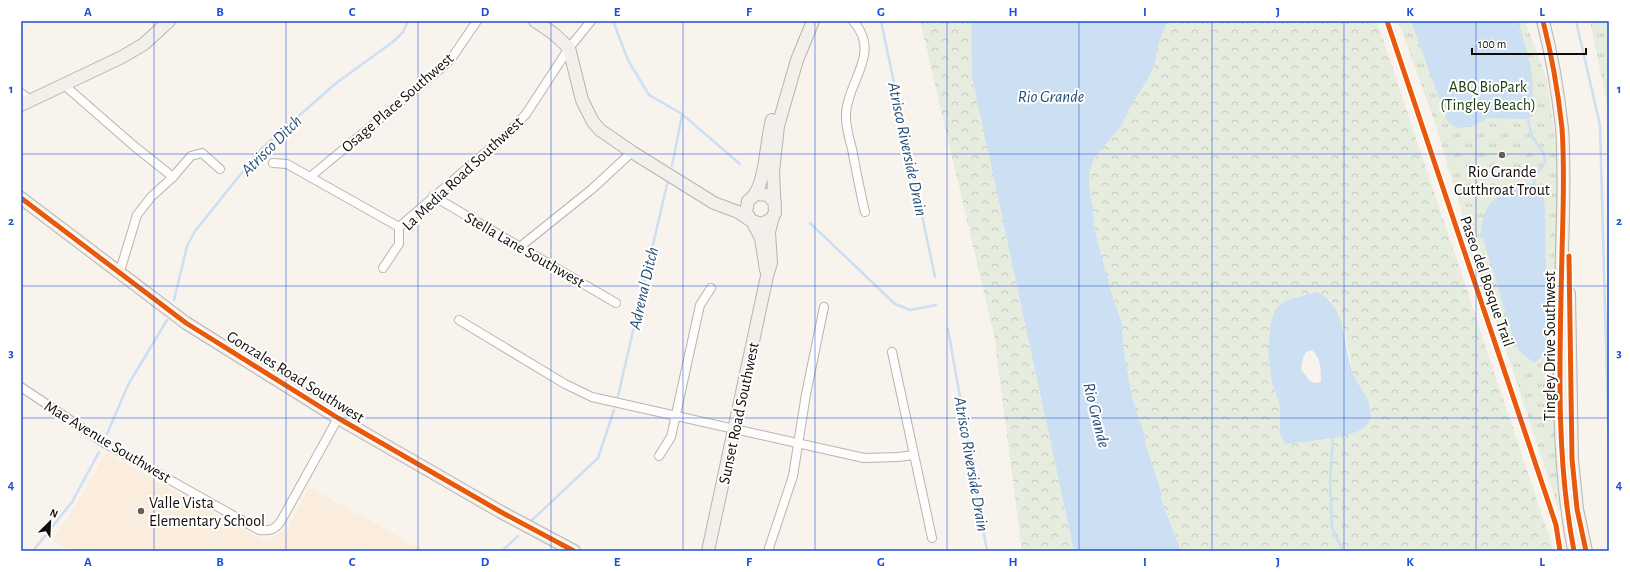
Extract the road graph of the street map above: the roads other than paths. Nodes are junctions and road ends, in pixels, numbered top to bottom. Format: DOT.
graph roads {
  1 [pos="169,21"];
  2 [pos="477,21"];
  3 [pos="535,21"];
  4 [pos="591,21"];
  5 [pos="813,21"];
  6 [pos="853,21"];
  7 [pos="1543,21"];
  8 [pos="569,48"];
  9 [pos="797,60"];
  10 [pos="63,84"];
  11 [pos="24,100"];
  12 [pos="632,152"];
  13 [pos="273,163"];
  14 [pos="220,169"];
  15 [pos="173,177"];
  16 [pos="310,177"];
  17 [pos="688,185"];
  18 [pos="433,196"];
  19 [pos="752,196"];
  20 [pos="21,198"];
  21 [pos="775,202"];
  22 [pos="865,212"];
  23 [pos="1565,213"];
  24 [pos="773,217"];
  25 [pos="751,220"];
  26 [pos="399,227"];
  27 [pos="521,246"];
  28 [pos="383,268"];
  29 [pos="120,271"];
  30 [pos="767,276"];
  31 [pos="711,288"];
  32 [pos="616,303"];
  33 [pos="824,307"];
  34 [pos="459,320"];
  35 [pos="892,352"];
  36 [pos="21,387"];
  37 [pos="676,416"];
  38 [pos="338,418"];
  39 [pos="735,429"];
  40 [pos="798,443"];
  41 [pos="914,454"];
  42 [pos="659,456"];
  43 [pos="932,538"];
  44 [pos="574,551"];
  45 [pos="708,551"];
  46 [pos="768,551"];
  47 [pos="1574,551"];
  48 [pos="1586,551"];
  1 -- 10 [label="street"];
  2 -- 16 [label="street, Osage Place Southwest"];
  3 -- 8 [label="street"];
  4 -- 8 [label="street, La Media Road Southwest"];
  5 -- 9 [label="street"];
  6 -- 22 [label="street"];
  7 -- 23 [label="street, Tingley Drive Southwest"];
  8 -- 12 [label="street"];
  8 -- 18 [label="street, La Media Road Southwest"];
  9 -- 19 [label="street"];
  9 -- 21 [label="street"];
  10 -- 11 [label="street"];
  10 -- 15 [label="street"];
  12 -- 17 [label="street"];
  12 -- 27 [label="street"];
  13 -- 16 [label="street"];
  14 -- 15 [label="street"];
  15 -- 29 [label="street"];
  16 -- 26 [label="street"];
  17 -- 19 [label="street"];
  17 -- 25 [label="street"];
  18 -- 26 [label="street, La Media Road Southwest"];
  18 -- 27 [label="street, Stella Lane Southwest"];
  19 -- 21 [label="street"];
  19 -- 25 [label="street"];
  20 -- 29 [label="street, Gonzales Road Southwest"];
  21 -- 24 [label="street"];
  23 -- 47 [label="street, Tingley Drive Southwest"];
  23 -- 48 [label="street, Tingley Drive Southwest"];
  24 -- 25 [label="street"];
  24 -- 30 [label="street, Sunset Road Southwest"];
  25 -- 30 [label="street, Sunset Road Southwest"];
  26 -- 28 [label="street, La Media Road Southwest"];
  27 -- 32 [label="street, Stella Lane Southwest"];
  29 -- 38 [label="street, Gonzales Road Southwest"];
  30 -- 39 [label="street, Sunset Road Southwest"];
  31 -- 37 [label="street"];
  33 -- 40 [label="street"];
  34 -- 37 [label="street"];
  35 -- 41 [label="street"];
  36 -- 38 [label="street, Mae Avenue Southwest"];
  37 -- 39 [label="street"];
  37 -- 42 [label="street"];
  38 -- 44 [label="street, Gonzales Road Southwest"];
  39 -- 40 [label="street"];
  39 -- 45 [label="street, Sunset Road Southwest"];
  40 -- 41 [label="street"];
  40 -- 46 [label="street"];
  41 -- 43 [label="street"];
}
